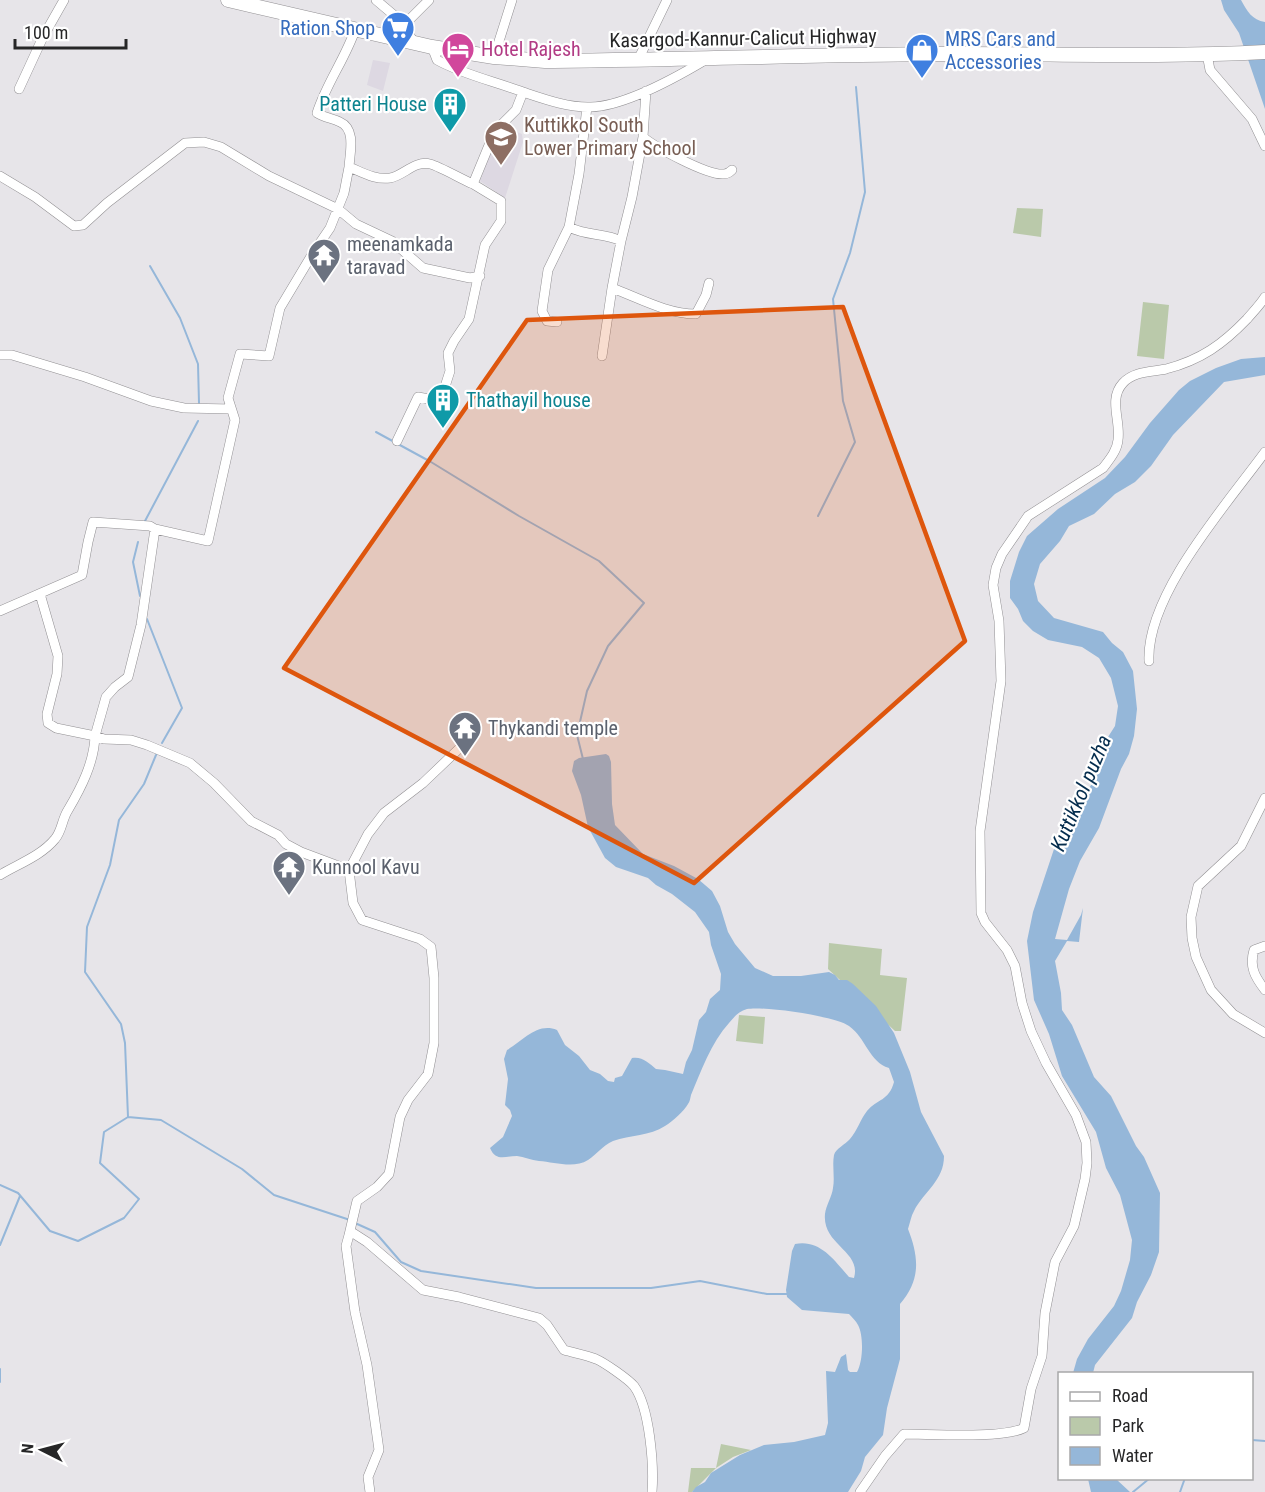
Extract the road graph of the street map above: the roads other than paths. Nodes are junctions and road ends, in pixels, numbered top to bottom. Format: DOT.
graph roads {
  1 [pos="64,0"];
  2 [pos="228,0"];
  3 [pos="376,0"];
  4 [pos="429,0"];
  5 [pos="512,0"];
  6 [pos="667,0"];
  7 [pos="402,22"];
  8 [pos="355,30"];
  9 [pos="414,43"];
  10 [pos="432,47"];
  11 [pos="1265,52"];
  12 [pos="1213,54"];
  13 [pos="494,57"];
  14 [pos="709,58"];
  15 [pos="638,60"];
  16 [pos="19,89"];
  17 [pos="646,91"];
  18 [pos="523,92"];
  19 [pos="587,106"];
  20 [pos="643,136"];
  21 [pos="1265,146"];
  22 [pos="349,167"];
  23 [pos="732,170"];
  24 [pos="0,176"];
  25 [pos="473,184"];
  26 [pos="338,209"];
  27 [pos="569,227"];
  28 [pos="621,242"];
  29 [pos="480,276"];
  30 [pos="709,283"];
  31 [pos="612,288"];
  32 [pos="1265,297"];
  33 [pos="557,322"];
  34 [pos="0,355"];
  35 [pos="602,356"];
  36 [pos="231,409"];
  37 [pos="397,441"];
  38 [pos="1265,452"];
  39 [pos="155,529"];
  40 [pos="40,594"];
  41 [pos="0,611"];
  42 [pos="1149,661"];
  43 [pos="95,736"];
  44 [pos="465,743"];
  45 [pos="1265,798"];
  46 [pos="349,870"];
  47 [pos="0,875"];
  48 [pos="1265,946"];
  49 [pos="1265,990"];
  50 [pos="1265,1033"];
  51 [pos="350,1232"];
  52 [pos="370,1492"];
  53 [pos="652,1492"];
  54 [pos="860,1492"];
  1 -- 16 [label="street"];
  2 -- 8 [label="highway, Kasargod-Kannur-Calicut Highway"];
  3 -- 7 [label="street"];
  4 -- 7 [label="street"];
  5 -- 13 [label="street"];
  6 -- 15 [label="street"];
  7 -- 9 [label="street"];
  8 -- 9 [label="highway, Kasargod-Kannur-Calicut Highway"];
  8 -- 22 [label="street"];
  9 -- 10 [label="highway, Kasargod-Kannur-Calicut Highway"];
  10 -- 13 [label="highway, Kasargod-Kannur-Calicut Highway"];
  10 -- 18 [label="street"];
  11 -- 12 [label="highway, Kasargod-Kannur-Calicut Highway"];
  12 -- 14 [label="highway, Kasargod-Kannur-Calicut Highway"];
  12 -- 21 [label="street"];
  13 -- 15 [label="highway, Kasargod-Kannur-Calicut Highway"];
  14 -- 15 [label="highway, Kasargod-Kannur-Calicut Highway"];
  14 -- 17 [label="street"];
  17 -- 19 [label="street"];
  17 -- 20 [label="street"];
  18 -- 19 [label="street"];
  18 -- 25 [label="street"];
  19 -- 27 [label="street"];
  20 -- 23 [label="street"];
  20 -- 28 [label="street"];
  22 -- 25 [label="street"];
  22 -- 26 [label="street"];
  24 -- 26 [label="street"];
  25 -- 29 [label="street"];
  26 -- 29 [label="street"];
  26 -- 36 [label="street"];
  27 -- 28 [label="street"];
  27 -- 33 [label="street"];
  28 -- 31 [label="street"];
  29 -- 37 [label="street"];
  30 -- 31 [label="street"];
  31 -- 35 [label="street"];
  32 -- 54 [label="street"];
  34 -- 36 [label="street"];
  36 -- 39 [label="street"];
  38 -- 42 [label="street"];
  39 -- 40 [label="street"];
  39 -- 43 [label="street"];
  40 -- 41 [label="street"];
  40 -- 43 [label="street"];
  43 -- 46 [label="street"];
  43 -- 47 [label="street"];
  44 -- 46 [label="street"];
  45 -- 50 [label="street"];
  46 -- 51 [label="street"];
  48 -- 49 [label="street"];
  51 -- 52 [label="street"];
  51 -- 53 [label="street"];
}
